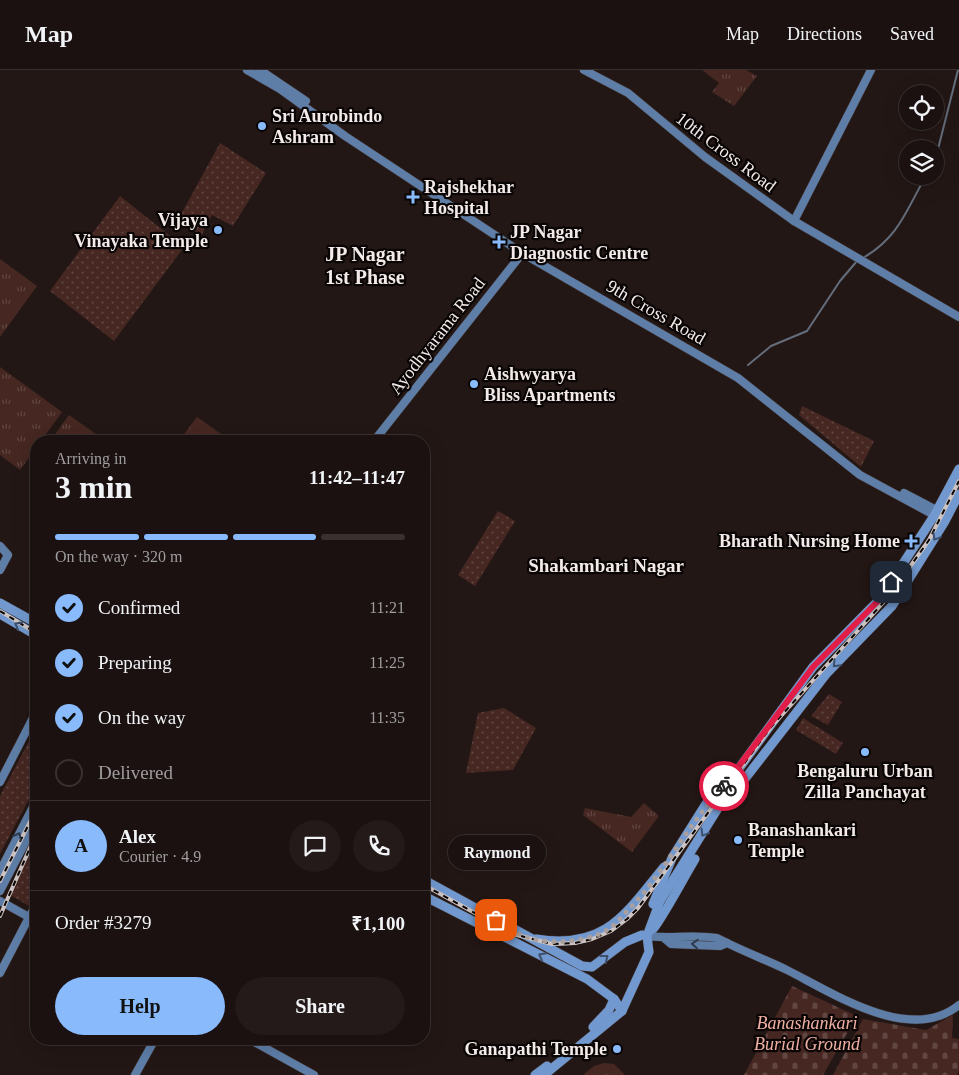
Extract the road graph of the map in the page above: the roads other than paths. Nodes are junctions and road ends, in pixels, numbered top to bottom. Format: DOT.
graph roads {
  1 [pos="247,70"];
  2 [pos="260,70"];
  3 [pos="584,70"];
  4 [pos="871,70"];
  5 [pos="794,221"];
  6 [pos="524,251"];
  7 [pos="959,317"];
  8 [pos="379,435"];
  9 [pos="959,469"];
  10 [pos="959,494"];
  11 [pos="935,513"];
  12 [pos="946,519"];
  13 [pos="0,546"];
  14 [pos="0,570"];
  15 [pos="0,603"];
  16 [pos="0,614"];
  17 [pos="30,620"];
  18 [pos="30,632"];
  19 [pos="30,724"];
  20 [pos="0,782"];
  21 [pos="30,813"];
  22 [pos="30,834"];
  23 [pos="672,858"];
  24 [pos="0,871"];
  25 [pos="430,883"];
  26 [pos="0,891"];
  27 [pos="430,899"];
  28 [pos="0,901"];
  29 [pos="30,917"];
  30 [pos="30,924"];
  31 [pos="647,934"];
  32 [pos="528,938"];
  33 [pos="581,971"];
  34 [pos="0,973"];
  35 [pos="614,999"];
  36 [pos="959,1005"];
  37 [pos="622,1011"];
  38 [pos="152,1045"];
  39 [pos="259,1045"];
  40 [pos="135,1075"];
  41 [pos="314,1075"];
  42 [pos="535,1075"];
  43 [pos="544,1075"];
  1 -- 6 [label="main road, 9th Cross Road"];
  2 -- 6 [label="main road, 9th Cross Road"];
  3 -- 5 [label="main road, 10th Cross Road"];
  4 -- 5 [label="main road"];
  5 -- 7 [label="main road, 10th Cross Road"];
  6 -- 8 [label="main road, Ayodhyarama Road"];
  6 -- 11 [label="main road, 9th Cross Road"];
  9 -- 11 [label="main road"];
  10 -- 12 [label="main road"];
  11 -- 12 [label="main road, 9th Cross Road"];
  11 -- 23 [label="main road"];
  12 -- 31 [label="main road, one-way"];
  13 -- 14 [label="main road"];
  15 -- 17 [label="main road"];
  18 -- 16 [label="main road, one-way"];
  19 -- 20 [label="main road"];
  24 -- 21 [label="main road, one-way"];
  22 -- 26 [label="main road"];
  23 -- 31 [label="main road"];
  23 -- 32 [label="main road"];
  25 -- 32 [label="main road"];
  33 -- 27 [label="main road, one-way"];
  28 -- 29 [label="main road"];
  30 -- 34 [label="main road"];
  33 -- 31 [label="main road, one-way"];
  31 -- 36 [label="main road"];
  31 -- 37 [label="main road"];
  32 -- 33 [label="main road"];
  33 -- 35 [label="main road"];
  35 -- 37 [label="main road"];
  35 -- 42 [label="main road"];
  37 -- 43 [label="main road"];
  38 -- 40 [label="main road"];
  39 -- 41 [label="main road"];
}
